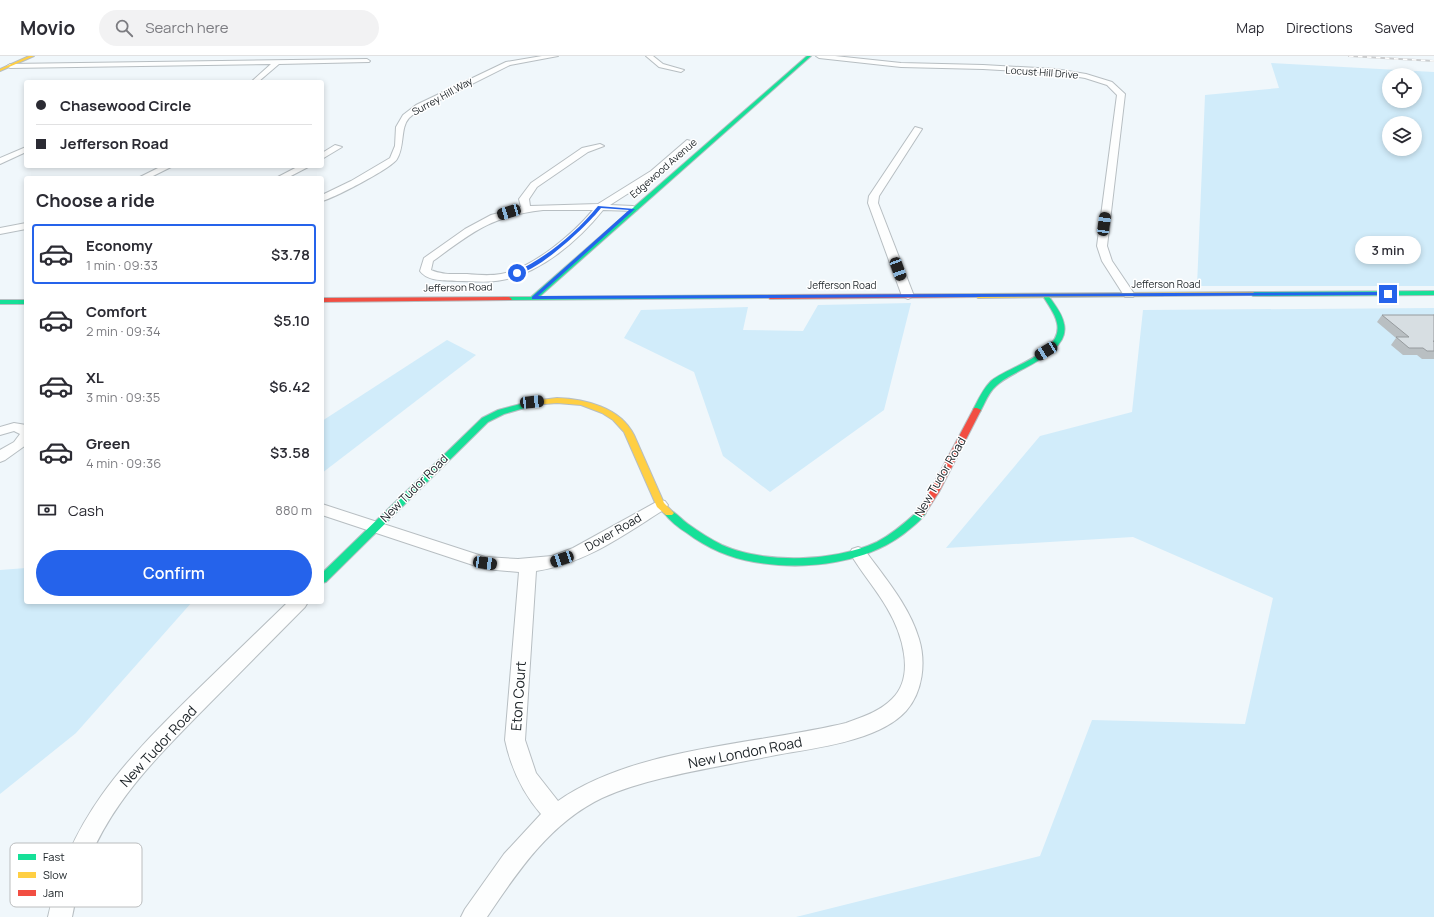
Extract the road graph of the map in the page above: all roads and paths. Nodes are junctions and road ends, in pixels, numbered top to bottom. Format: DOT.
graph roads {
  1 [pos="32,56"];
  2 [pos="555,56"];
  3 [pos="649,56"];
  4 [pos="809,56"];
  5 [pos="819,56"];
  6 [pos="367,61"];
  7 [pos="278,62"];
  8 [pos="10,66"];
  9 [pos="0,70"];
  10 [pos="681,70"];
  11 [pos="256,80"];
  12 [pos="918,129"];
  13 [pos="690,142"];
  14 [pos="600,146"];
  15 [pos="338,148"];
  16 [pos="24,150"];
  17 [pos="324,156"];
  18 [pos="0,162"];
  19 [pos="164,168"];
  20 [pos="302,168"];
  21 [pos="146,176"];
  22 [pos="284,176"];
  23 [pos="324,197"];
  24 [pos="600,207"];
  25 [pos="526,209"];
  26 [pos="633,209"];
  27 [pos="24,226"];
  28 [pos="0,231"];
  29 [pos="1434,293"];
  30 [pos="1128,295"];
  31 [pos="908,296"];
  32 [pos="1046,296"];
  33 [pos="534,298"];
  34 [pos="324,300"];
  35 [pos="0,302"];
  36 [pos="24,302"];
  37 [pos="0,431"];
  38 [pos="24,431"];
  39 [pos="24,437"];
  40 [pos="0,457"];
  41 [pos="660,505"];
  42 [pos="324,510"];
  43 [pos="375,527"];
  44 [pos="858,553"];
  45 [pos="528,566"];
  46 [pos="324,577"];
  47 [pos="297,604"];
  48 [pos="555,814"];
  49 [pos="83,843"];
  50 [pos="62,907"];
  51 [pos="60,917"];
  52 [pos="473,917"];
  1 -- 8 [label="street"];
  2 -- 23 [label="street, Surrey Hill Way"];
  3 -- 10 [label="street"];
  4 -- 26 [label="street, Edgewood Avenue"];
  5 -- 30 [label="street, Locust Hill Drive"];
  6 -- 7 [label="street"];
  7 -- 8 [label="street"];
  7 -- 11 [label="street"];
  8 -- 9 [label="street"];
  12 -- 31 [label="street"];
  13 -- 24 [label="street"];
  14 -- 25 [label="street"];
  15 -- 17 [label="street"];
  16 -- 18 [label="street"];
  19 -- 21 [label="street"];
  20 -- 22 [label="street"];
  24 -- 25 [label="street"];
  24 -- 25 [label="street"];
  24 -- 26 [label="street"];
  26 -- 33 [label="street, Edgewood Avenue"];
  27 -- 28 [label="street"];
  29 -- 30 [label="street, Jefferson Road"];
  30 -- 32 [label="street, Jefferson Road"];
  31 -- 32 [label="street, Jefferson Road"];
  31 -- 33 [label="street, Jefferson Road"];
  32 -- 44 [label="street, New Tudor Road"];
  33 -- 34 [label="street, Jefferson Road"];
  35 -- 36 [label="street"];
  37 -- 38 [label="street"];
  39 -- 40 [label="street"];
  41 -- 43 [label="street, New Tudor Road"];
  41 -- 44 [label="street, New Tudor Road"];
  41 -- 45 [label="street, Dover Road"];
  42 -- 43 [label="street, Dover Road"];
  43 -- 45 [label="street, Dover Road"];
  43 -- 46 [label="street, New Tudor Road"];
  44 -- 48 [label="street, New London Road"];
  45 -- 48 [label="street, Eton Court"];
  47 -- 49 [label="street, New Tudor Road"];
  48 -- 52 [label="street, New London Road"];
  50 -- 51 [label="street, New Tudor Road"];
}
